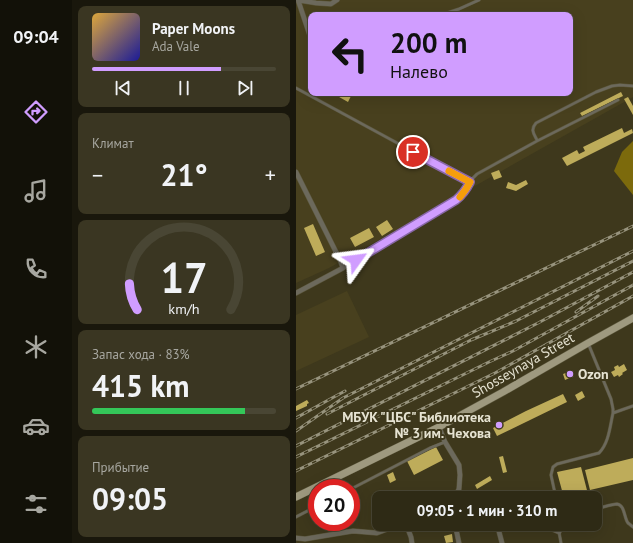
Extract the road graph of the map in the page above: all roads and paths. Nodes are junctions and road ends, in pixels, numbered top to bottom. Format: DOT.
graph roads {
  1 [pos="297,0"];
  2 [pos="337,0"];
  3 [pos="479,0"];
  4 [pos="450,12"];
  5 [pos="308,31"];
  6 [pos="633,86"];
  7 [pos="296,88"];
  8 [pos="308,94"];
  9 [pos="311,96"];
  10 [pos="618,100"];
  11 [pos="537,140"];
  12 [pos="296,172"];
  13 [pos="470,182"];
  14 [pos="343,268"];
  15 [pos="296,293"];
  16 [pos="633,318"];
  17 [pos="588,343"];
  18 [pos="633,406"];
  19 [pos="613,413"];
  20 [pos="439,427"];
  21 [pos="445,442"];
  22 [pos="360,484"];
  23 [pos="458,491"];
  24 [pos="554,491"];
  25 [pos="296,497"];
  26 [pos="602,507"];
  27 [pos="308,511"];
  28 [pos="296,517"];
  29 [pos="633,527"];
  30 [pos="382,531"];
  31 [pos="409,531"];
  32 [pos="456,531"];
  33 [pos="499,531"];
  34 [pos="559,532"];
  35 [pos="296,538"];
  36 [pos="306,541"];
  37 [pos="412,543"];
  38 [pos="459,543"];
  39 [pos="502,543"];
  40 [pos="560,543"];
  1 -- 2 [label="street"];
  1 -- 5 [label="street"];
  3 -- 4 [label="lane"];
  6 -- 11 [label="lane"];
  7 -- 8 [label="lane"];
  9 -- 13 [label="lane"];
  10 -- 11 [label="lane"];
  11 -- 13 [label="lane"];
  12 -- 14 [label="street"];
  13 -- 14 [label="lane"];
  14 -- 15 [label="street"];
  16 -- 17 [label="main road, Shosseynaya Street"];
  17 -- 19 [label="lane"];
  17 -- 20 [label="main road, Shosseynaya Street"];
  18 -- 19 [label="lane"];
  19 -- 24 [label="lane"];
  20 -- 21 [label="street"];
  20 -- 25 [label="main road, Shosseynaya Street"];
  21 -- 22 [label="lane"];
  21 -- 23 [label="street"];
  26 -- 29 [label="lane"];
  27 -- 28 [label="lane"];
  30 -- 36 [label="street"];
  31 -- 37 [label="street"];
  32 -- 38 [label="street"];
  33 -- 39 [label="street"];
  34 -- 40 [label="lane"];
  35 -- 36 [label="street"];
}
